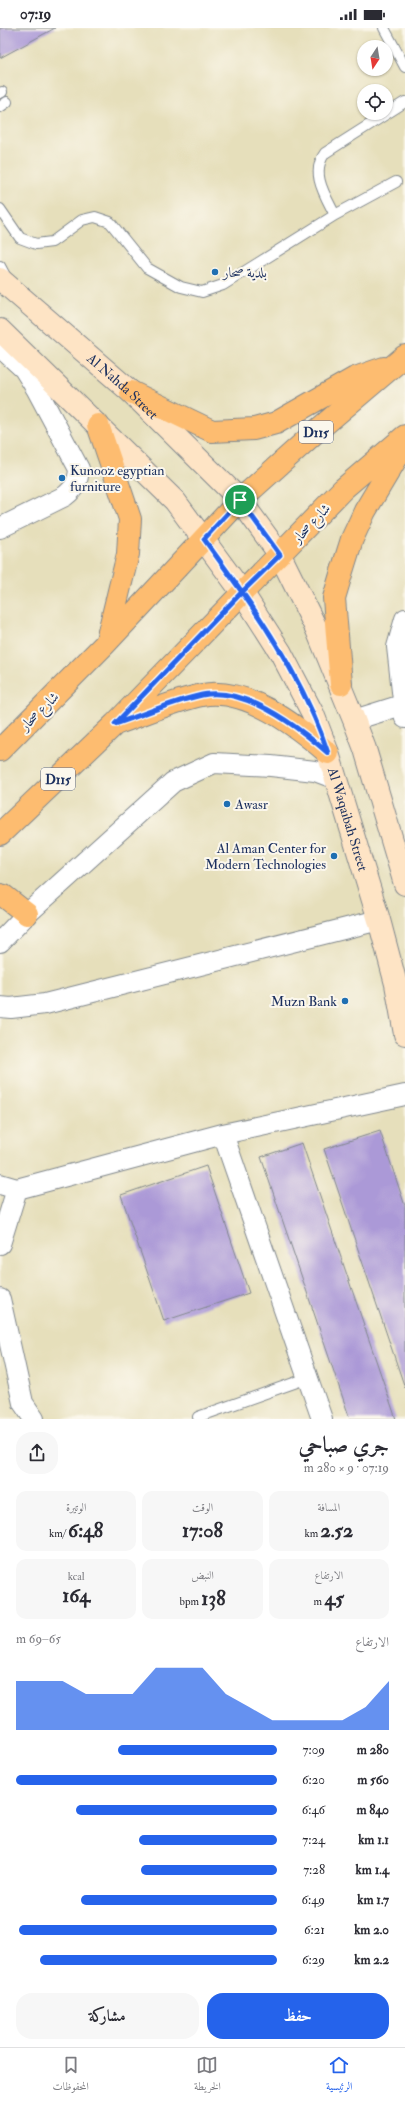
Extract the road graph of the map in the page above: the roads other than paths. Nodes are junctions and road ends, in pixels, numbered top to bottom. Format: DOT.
graph roads {
  1 [pos="384,28"];
  2 [pos="405,67"];
  3 [pos="405,102"];
  4 [pos="396,182"];
  5 [pos="0,209"];
  6 [pos="335,215"];
  7 [pos="0,266"];
  8 [pos="6,284"];
  9 [pos="0,330"];
  10 [pos="0,347"];
  11 [pos="399,361"];
  12 [pos="131,392"];
  13 [pos="98,425"];
  14 [pos="405,436"];
  15 [pos="405,444"];
  16 [pos="240,500"];
  17 [pos="0,528"];
  18 [pos="204,539"];
  19 [pos="280,555"];
  20 [pos="242,592"];
  21 [pos="405,619"];
  22 [pos="106,643"];
  23 [pos="340,684"];
  24 [pos="404,709"];
  25 [pos="354,720"];
  26 [pos="115,724"];
  27 [pos="0,750"];
  28 [pos="328,753"];
  29 [pos="336,778"];
  30 [pos="0,834"];
  31 [pos="405,884"];
  32 [pos="0,895"];
  33 [pos="27,914"];
  34 [pos="379,920"];
  35 [pos="0,942"];
  36 [pos="0,1006"];
  37 [pos="405,1034"];
  38 [pos="405,1095"];
  39 [pos="223,1134"];
  40 [pos="9,1187"];
  41 [pos="0,1244"];
  42 [pos="0,1299"];
  43 [pos="308,1378"];
  44 [pos="198,1417"];
  45 [pos="34,1419"];
  46 [pos="322,1419"];
  1 -- 2 [label="lane"];
  3 -- 6 [label="lane"];
  4 -- 6 [label="lane"];
  5 -- 6 [label="lane"];
  7 -- 8 [label="lane"];
  8 -- 12 [label="main road, Al Nahda Street"];
  9 -- 13 [label="main road"];
  10 -- 17 [label="street"];
  11 -- 12 [label="main road"];
  11 -- 16 [label="main road, شارع صحار / D115"];
  12 -- 16 [label="main road, Al Nahda Street"];
  13 -- 18 [label="main road"];
  13 -- 22 [label="main road"];
  14 -- 19 [label="main road, شارع صحار / D115"];
  15 -- 23 [label="main road"];
  16 -- 18 [label="main road, شارع صحار / D115"];
  16 -- 19 [label="main road"];
  18 -- 20 [label="main road, Al Waqaibah Street"];
  18 -- 22 [label="main road, شارع صحار / D115"];
  19 -- 20 [label="main road, شارع صحار / D115"];
  19 -- 23 [label="main road"];
  20 -- 26 [label="main road, شارع صحار / D115"];
  20 -- 28 [label="main road, Al Waqaibah Street"];
  21 -- 24 [label="street"];
  22 -- 27 [label="main road, شارع صحار / D115"];
  23 -- 25 [label="main road"];
  24 -- 25 [label="street"];
  25 -- 31 [label="main road"];
  26 -- 28 [label="main road"];
  26 -- 30 [label="main road, شارع صحار / D115"];
  28 -- 29 [label="main road, Al Waqaibah Street"];
  29 -- 33 [label="street"];
  29 -- 34 [label="main road, Al Waqaibah Street"];
  32 -- 33 [label="main road"];
  33 -- 35 [label="street"];
  34 -- 36 [label="street"];
  34 -- 37 [label="main road, Al Waqaibah Street"];
  38 -- 39 [label="street"];
  39 -- 40 [label="street"];
  39 -- 43 [label="street"];
  40 -- 41 [label="street"];
  42 -- 45 [label="street"];
  43 -- 44 [label="lane"];
  43 -- 46 [label="street"];
}
